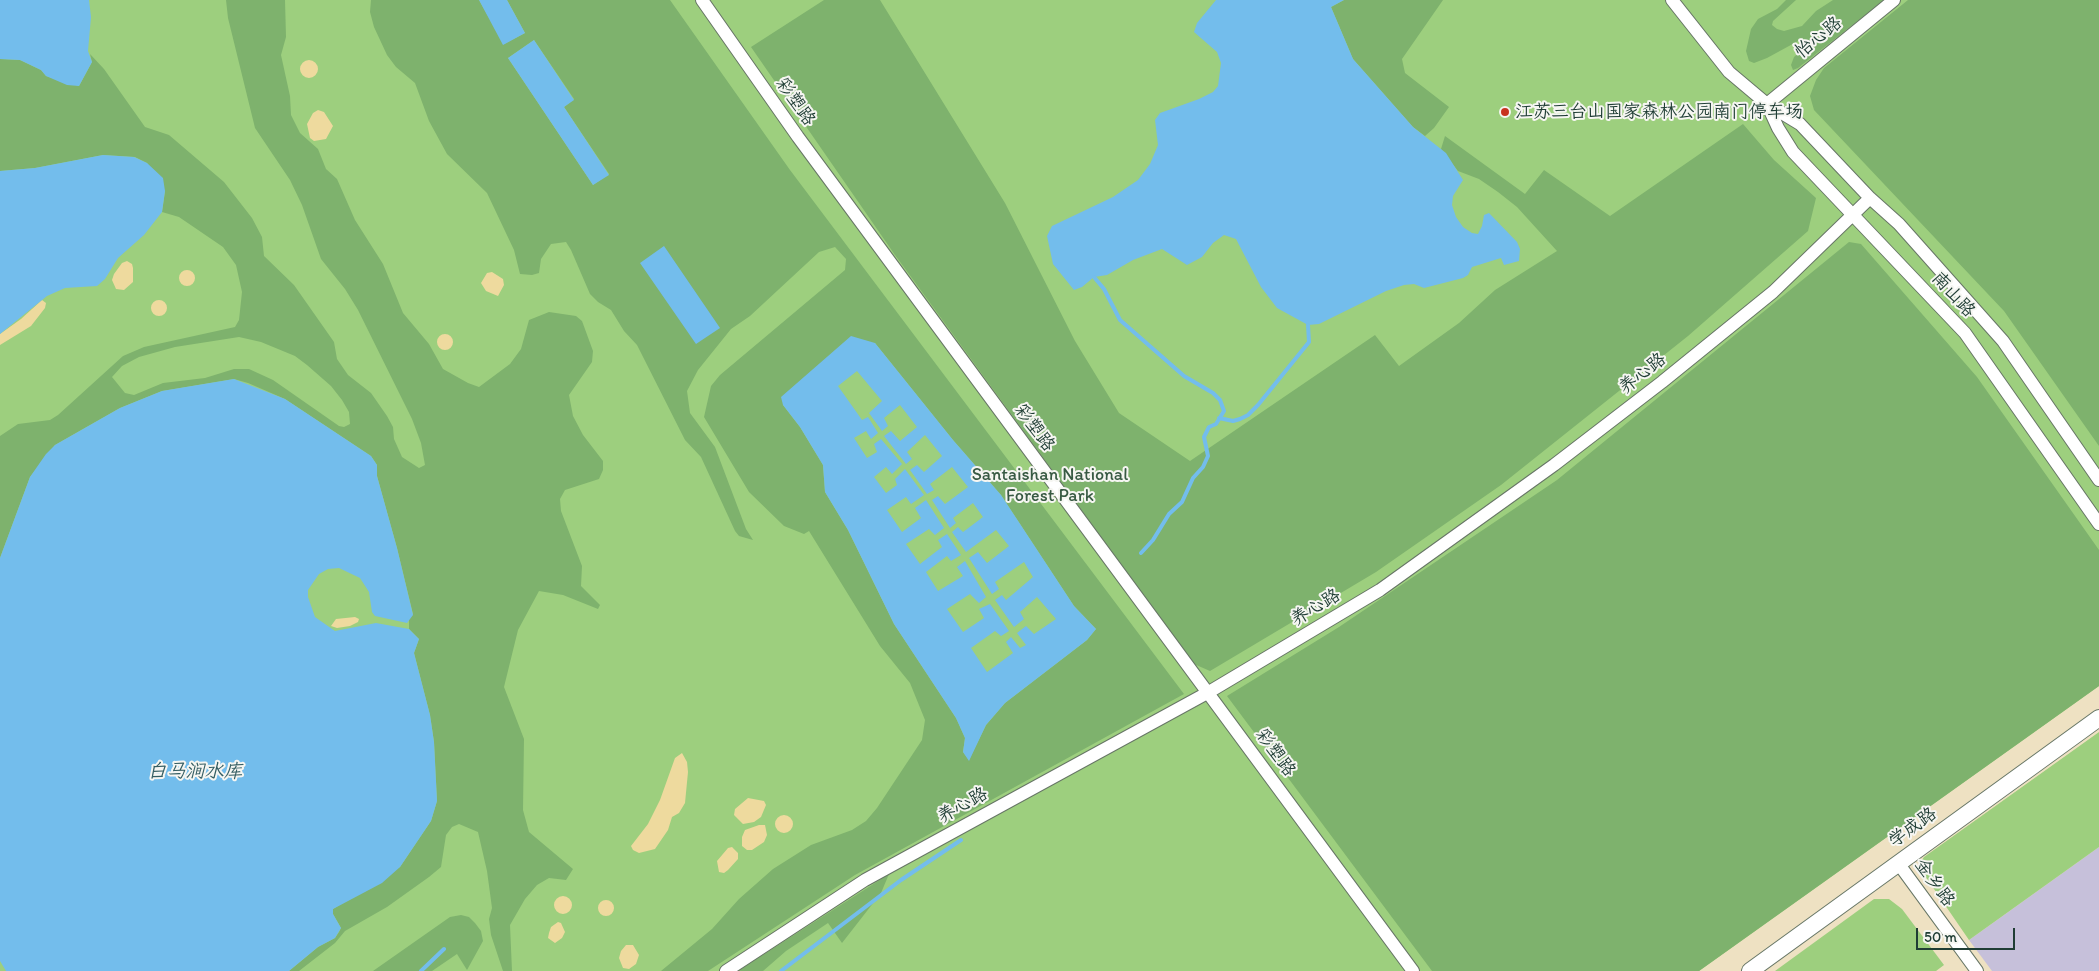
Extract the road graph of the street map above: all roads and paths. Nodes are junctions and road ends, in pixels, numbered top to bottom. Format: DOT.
graph roads {
  1 [pos="702,0"];
  2 [pos="1672,0"];
  3 [pos="1894,0"];
  4 [pos="1767,104"];
  5 [pos="1870,198"];
  6 [pos="1854,214"];
  7 [pos="2099,480"];
  8 [pos="2099,524"];
  9 [pos="1209,692"];
  10 [pos="2099,718"];
  11 [pos="1898,863"];
  12 [pos="726,971"];
  13 [pos="1413,971"];
  14 [pos="1750,971"];
  15 [pos="1977,971"];
  1 -- 9 [label="street, 彩塑路"];
  2 -- 4 [label="street, 南山路"];
  3 -- 4 [label="street, 怡心路"];
  4 -- 5 [label="street, 南山路"];
  4 -- 6 [label="street, 南山路"];
  5 -- 6 [label="street, 养心路"];
  5 -- 7 [label="street, 南山路"];
  6 -- 8 [label="street, 南山路"];
  6 -- 9 [label="street, 养心路"];
  9 -- 12 [label="street, 养心路"];
  9 -- 13 [label="street, 彩塑路"];
  10 -- 11 [label="street, 学成路"];
  11 -- 14 [label="street, 学成路"];
  11 -- 15 [label="street, 金乡路"];
}
